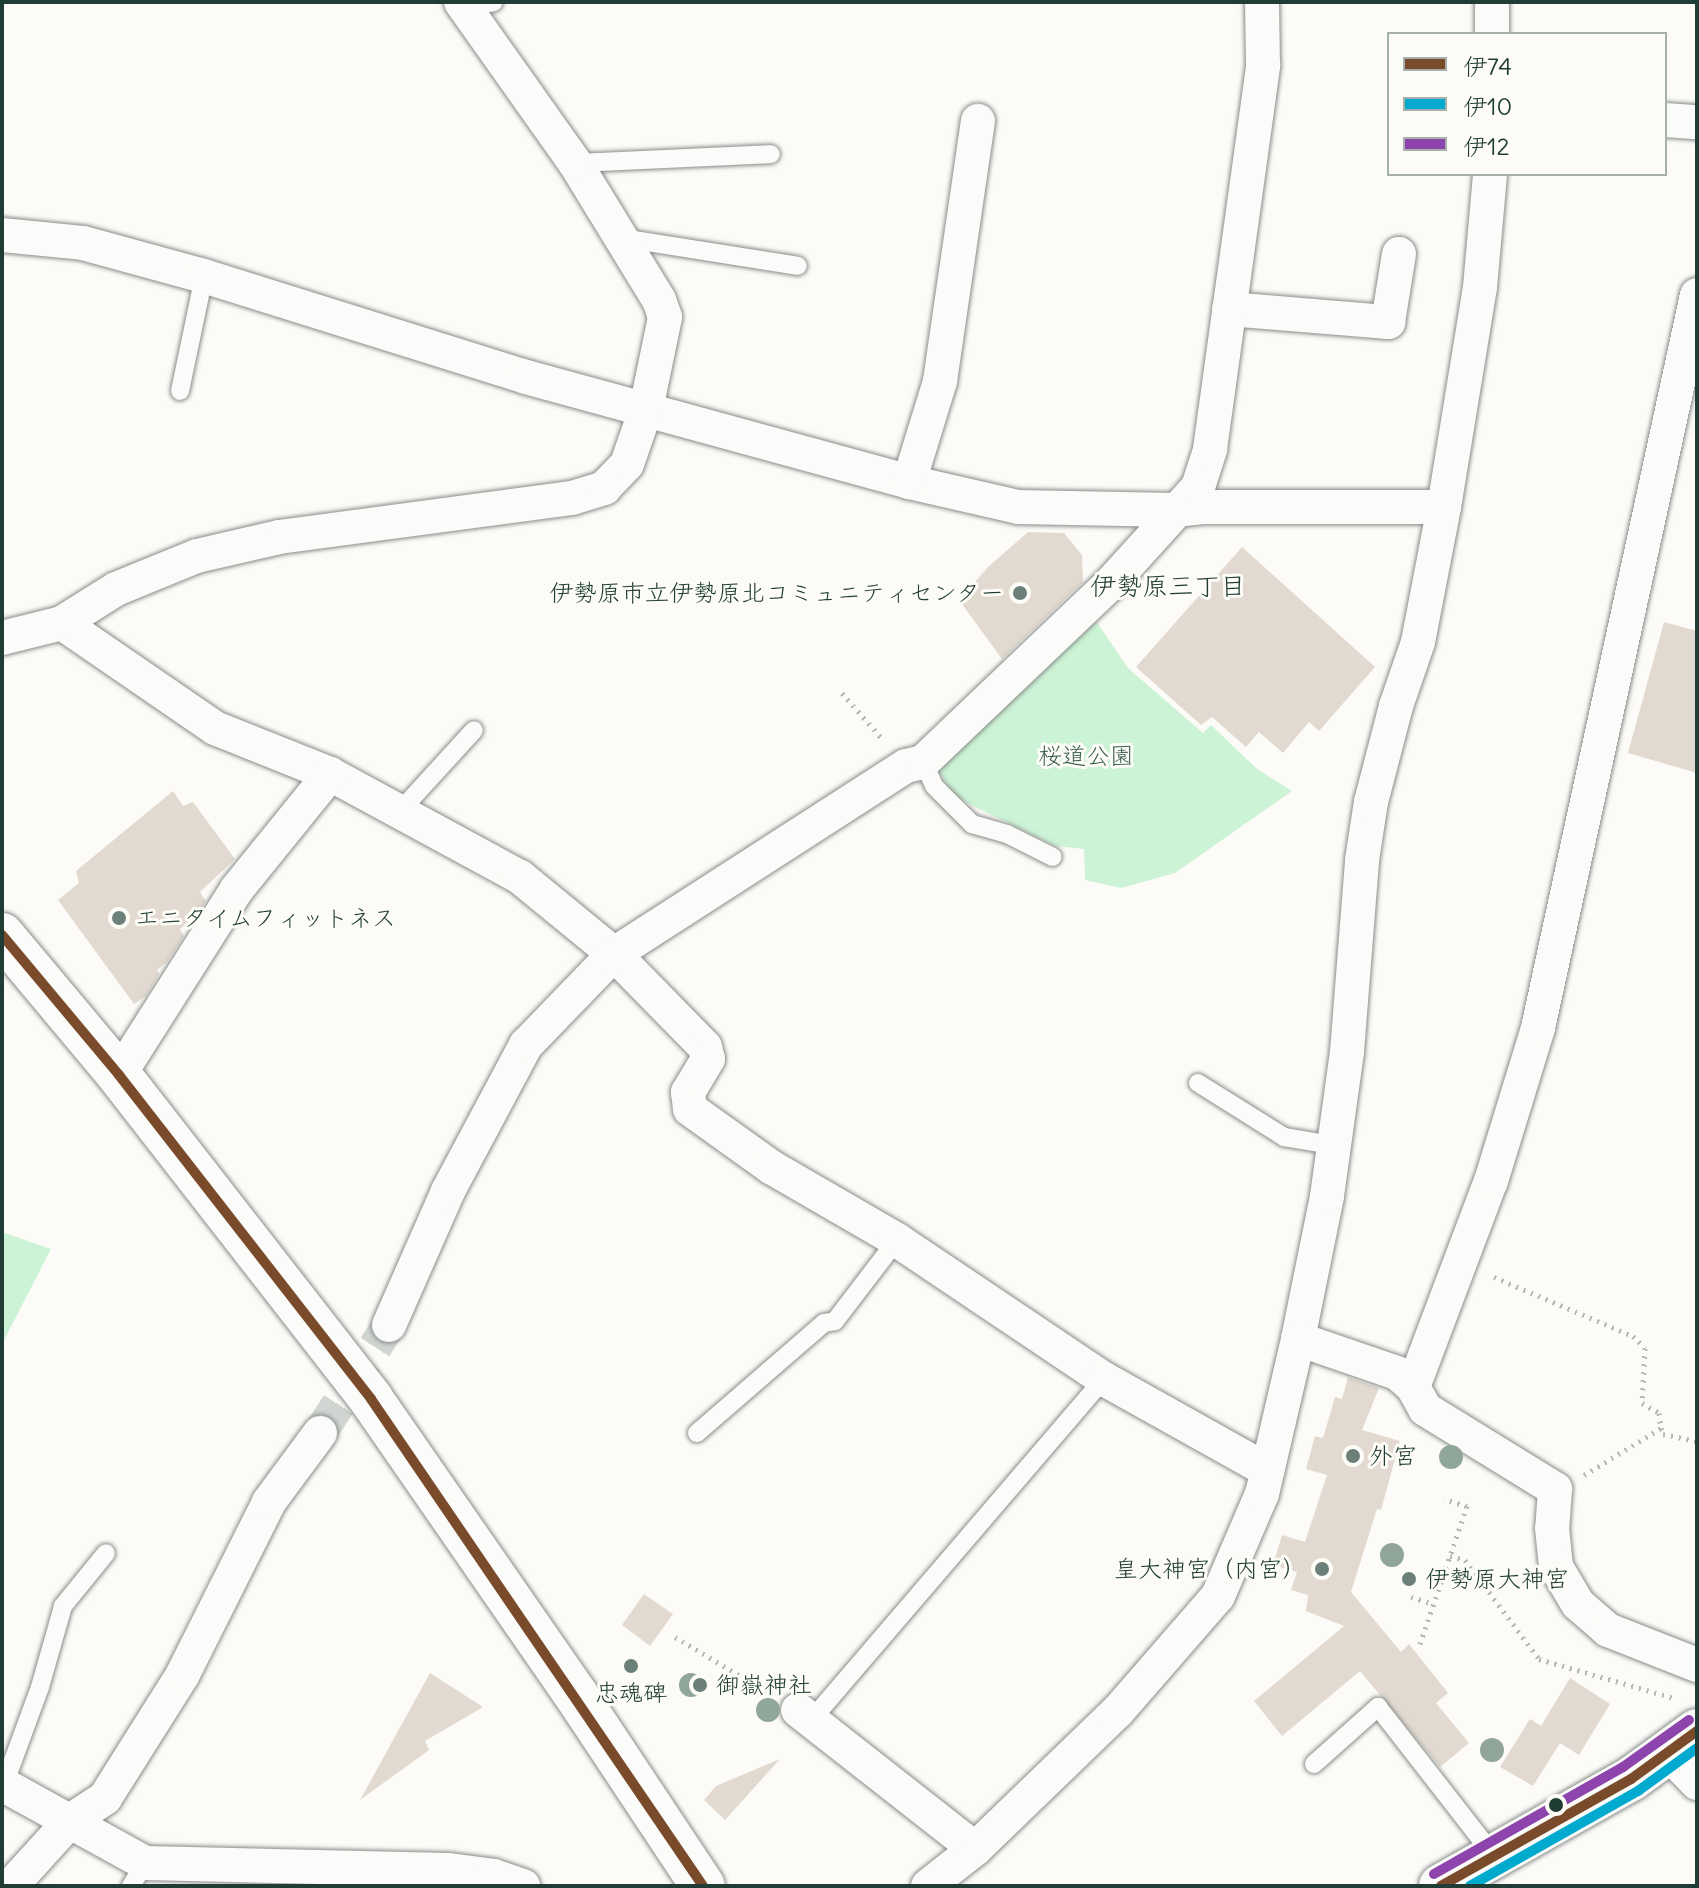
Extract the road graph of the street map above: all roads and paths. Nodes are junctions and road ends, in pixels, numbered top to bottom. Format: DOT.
graph roads {
  1 [pos="1262,2"];
  2 [pos="1492,2"];
  3 [pos="473,4"];
  4 [pos="1492,32"];
  5 [pos="1667,120"];
  6 [pos="978,121"];
  7 [pos="1697,122"];
  8 [pos="771,154"];
  9 [pos="575,163"];
  10 [pos="1490,176"];
  11 [pos="2,235"];
  12 [pos="622,238"];
  13 [pos="1399,254"];
  14 [pos="798,266"];
  15 [pos="204,276"];
  16 [pos="1697,295"];
  17 [pos="1229,309"];
  18 [pos="180,391"];
  19 [pos="646,409"];
  20 [pos="909,482"];
  21 [pos="1444,507"];
  22 [pos="1175,510"];
  23 [pos="62,623"];
  24 [pos="2,638"];
  25 [pos="842,693"];
  26 [pos="474,730"];
  27 [pos="915,764"];
  28 [pos="330,774"];
  29 [pos="401,810"];
  30 [pos="1053,857"];
  31 [pos="2,935"];
  32 [pos="614,954"];
  33 [pos="119,1075"];
  34 [pos="1198,1083"];
  35 [pos="1332,1145"];
  36 [pos="897,1240"];
  37 [pos="1460,1262"];
  38 [pos="389,1325"];
  39 [pos="1298,1339"];
  40 [pos="1104,1379"];
  41 [pos="1413,1387"];
  42 [pos="1661,1428"];
  43 [pos="320,1433"];
  44 [pos="697,1433"];
  45 [pos="1697,1441"];
  46 [pos="1267,1470"];
  47 [pos="1555,1489"];
  48 [pos="1444,1499"];
  49 [pos="106,1553"];
  50 [pos="1450,1556"];
  51 [pos="1411,1597"];
  52 [pos="1434,1604"];
  53 [pos="675,1637"];
  54 [pos="1420,1644"];
  55 [pos="1697,1665"];
  56 [pos="805,1714"];
  57 [pos="1687,1742"];
  58 [pos="1314,1764"];
  59 [pos="3,1785"];
  60 [pos="70,1821"];
  61 [pos="975,1849"];
  62 [pos="1494,1856"];
  63 [pos="138,1874"];
  64 [pos="443,1878"];
  65 [pos="11,1886"];
  66 [pos="523,1886"];
  67 [pos="703,1886"];
  68 [pos="928,1886"];
  69 [pos="1441,1886"];
  1 -- 17 [label="street"];
  2 -- 4 [label="street"];
  3 -- 9 [label="street"];
  5 -- 7 [label="street"];
  6 -- 20 [label="street"];
  8 -- 9 [label="lane"];
  9 -- 12 [label="street"];
  10 -- 21 [label="street"];
  11 -- 15 [label="street"];
  12 -- 14 [label="lane"];
  12 -- 19 [label="street"];
  13 -- 17 [label="street"];
  15 -- 18 [label="lane"];
  15 -- 19 [label="street"];
  16 -- 37 [label="street"];
  17 -- 22 [label="street"];
  19 -- 20 [label="street"];
  19 -- 23 [label="street"];
  20 -- 22 [label="street"];
  21 -- 22 [label="street"];
  21 -- 35 [label="street"];
  22 -- 27 [label="street"];
  23 -- 24 [label="street"];
  23 -- 28 [label="street"];
  25 -- 27 [label="path"];
  26 -- 29 [label="lane"];
  27 -- 30 [label="lane"];
  27 -- 32 [label="street"];
  28 -- 29 [label="street"];
  28 -- 33 [label="street"];
  29 -- 32 [label="street"];
  31 -- 33 [label="main road"];
  32 -- 36 [label="street"];
  32 -- 38 [label="street"];
  33 -- 67 [label="main road"];
  34 -- 35 [label="lane"];
  35 -- 39 [label="street"];
  36 -- 40 [label="street"];
  36 -- 44 [label="lane"];
  37 -- 41 [label="street"];
  37 -- 42 [label="path"];
  39 -- 41 [label="street"];
  39 -- 46 [label="street"];
  40 -- 46 [label="street"];
  40 -- 56 [label="lane"];
  41 -- 47 [label="street"];
  42 -- 45 [label="path"];
  42 -- 47 [label="path"];
  43 -- 60 [label="street"];
  46 -- 61 [label="street"];
  47 -- 55 [label="street"];
  48 -- 50 [label="path"];
  49 -- 59 [label="lane"];
  50 -- 52 [label="path"];
  50 -- 57 [label="path"];
  51 -- 52 [label="path"];
  52 -- 54 [label="path"];
  53 -- 56 [label="path"];
  56 -- 61 [label="street"];
  57 -- 62 [label="main road"];
  58 -- 62 [label="lane"];
  59 -- 60 [label="street"];
  60 -- 63 [label="street"];
  60 -- 65 [label="street"];
  61 -- 68 [label="street"];
  62 -- 69 [label="main road"];
  63 -- 64 [label="street"];
  64 -- 66 [label="street"];
}
